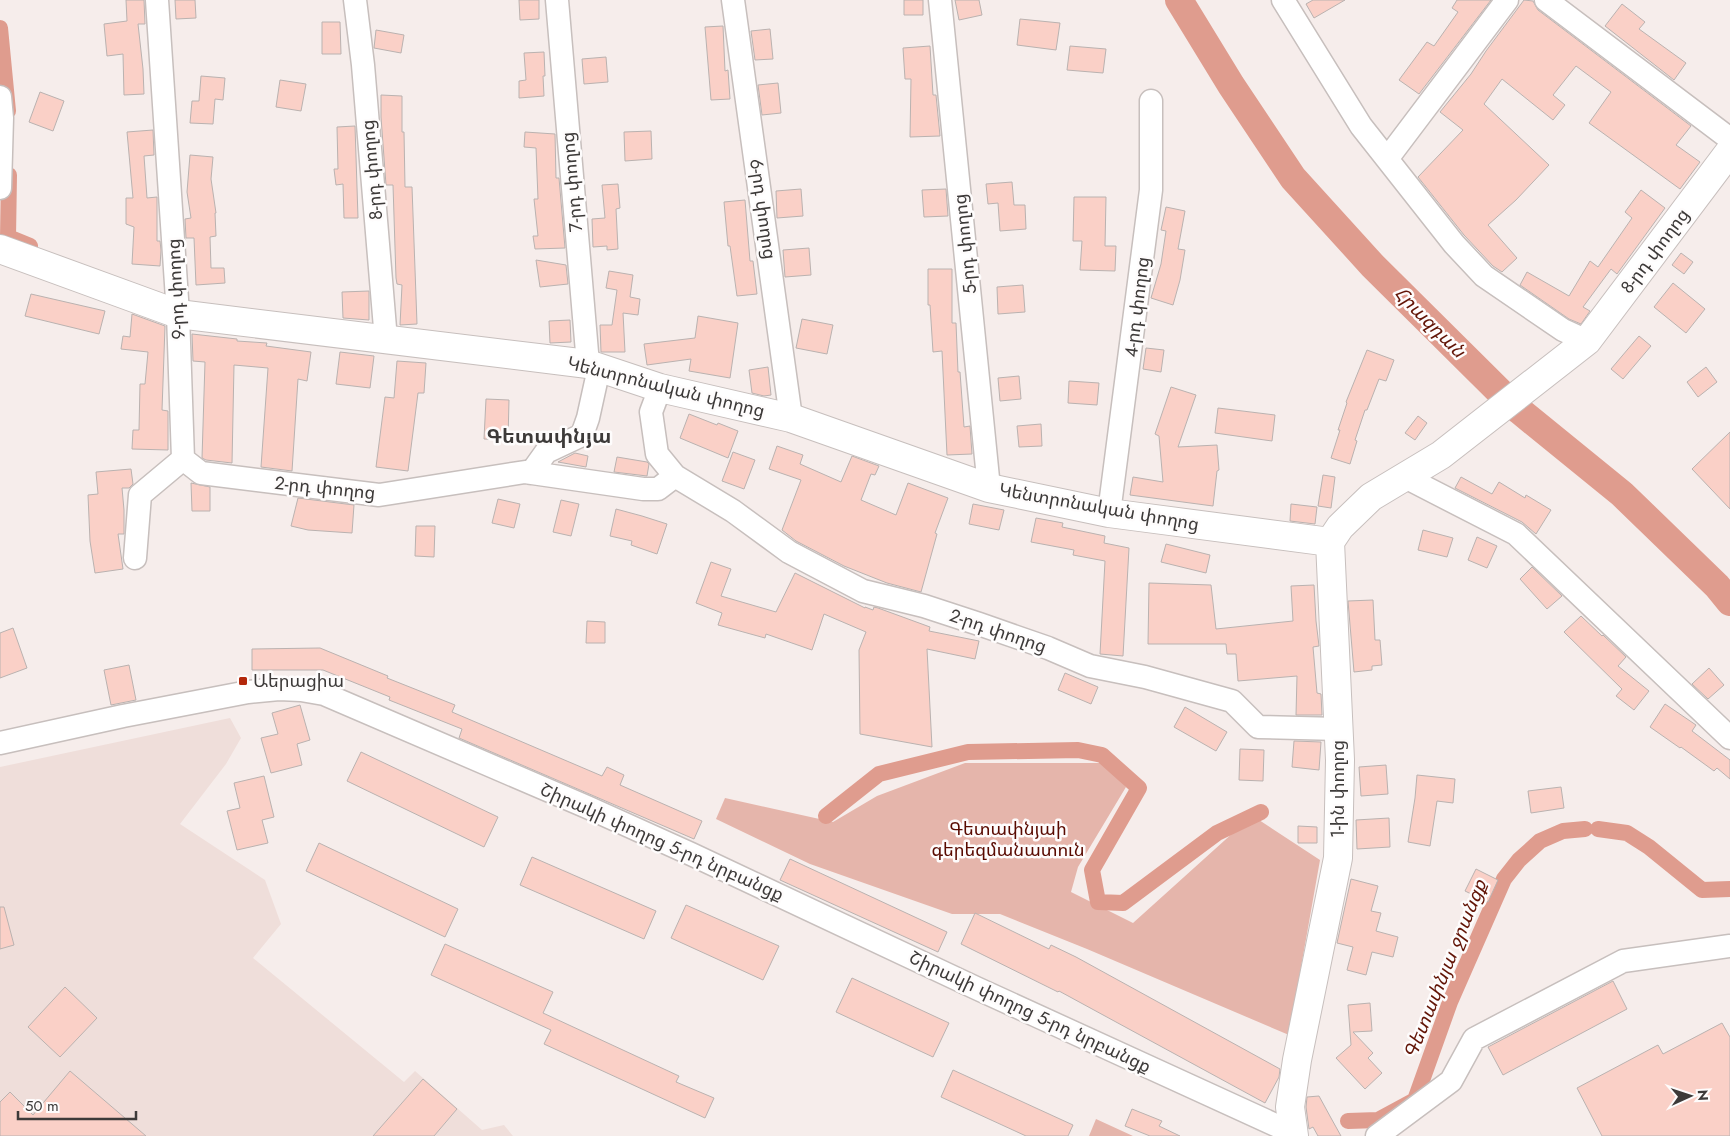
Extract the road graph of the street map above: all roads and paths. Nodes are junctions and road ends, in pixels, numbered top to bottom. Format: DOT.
graph roads {
  1 [pos="157,0"];
  2 [pos="355,0"];
  3 [pos="557,0"];
  4 [pos="733,0"];
  5 [pos="940,0"];
  6 [pos="1283,0"];
  7 [pos="1508,0"];
  8 [pos="1546,0"];
  9 [pos="0,97"];
  10 [pos="1151,100"];
  11 [pos="1730,149"];
  12 [pos="1387,159"];
  13 [pos="0,188"];
  14 [pos="0,249"];
  15 [pos="178,314"];
  16 [pos="386,340"];
  17 [pos="1582,345"];
  18 [pos="594,366"];
  19 [pos="660,388"];
  20 [pos="792,418"];
  21 [pos="183,459"];
  22 [pos="531,473"];
  23 [pos="675,476"];
  24 [pos="1405,477"];
  25 [pos="990,488"];
  26 [pos="1109,512"];
  27 [pos="1330,542"];
  28 [pos="135,558"];
  29 [pos="1338,730"];
  30 [pos="1730,738"];
  31 [pos="0,743"];
  32 [pos="1730,946"];
  33 [pos="1294,1134"];
  34 [pos="1377,1136"];
  1 -- 15 [label="street, 9-րդ փողոց"];
  2 -- 16 [label="street, 8-րդ փողոց"];
  3 -- 18 [label="street, 7-րդ փողոց"];
  4 -- 20 [label="street, 6-րդ փողոց"];
  5 -- 25 [label="street, 5-րդ փողոց"];
  6 -- 12 [label="street"];
  7 -- 12 [label="street"];
  8 -- 11 [label="street"];
  9 -- 13 [label="street"];
  10 -- 26 [label="street, 4-րդ փողոց"];
  11 -- 17 [label="main road, 8-րդ փողոց"];
  12 -- 17 [label="street"];
  14 -- 15 [label="main road, Կենտրոնական փողոց"];
  15 -- 16 [label="main road, Կենտրոնական փողոց"];
  15 -- 21 [label="street, 9-րդ փողոց"];
  16 -- 18 [label="main road, Կենտրոնական փողոց"];
  17 -- 24 [label="main road, 8-րդ փողոց"];
  18 -- 19 [label="main road, Կենտրոնական փողոց"];
  18 -- 22 [label="street"];
  19 -- 20 [label="main road, Կենտրոնական փողոց"];
  19 -- 23 [label="street, 2-րդ փողոց"];
  20 -- 25 [label="main road, Կենտրոնական փողոց"];
  21 -- 22 [label="street, 2-րդ փողոց"];
  21 -- 28 [label="street"];
  22 -- 23 [label="street, 2-րդ փողոց"];
  23 -- 29 [label="street, 2-րդ փողոց"];
  24 -- 27 [label="main road"];
  24 -- 30 [label="street"];
  25 -- 26 [label="main road, Կենտրոնական փողոց"];
  26 -- 27 [label="main road, Կենտրոնական փողոց"];
  27 -- 29 [label="main road, 1-ին փողոց"];
  29 -- 33 [label="main road, 1-ին փողոց"];
  31 -- 33 [label="street, Շիրակի փողոց 5-րդ նրբանցք"];
  32 -- 34 [label="street"];
}
